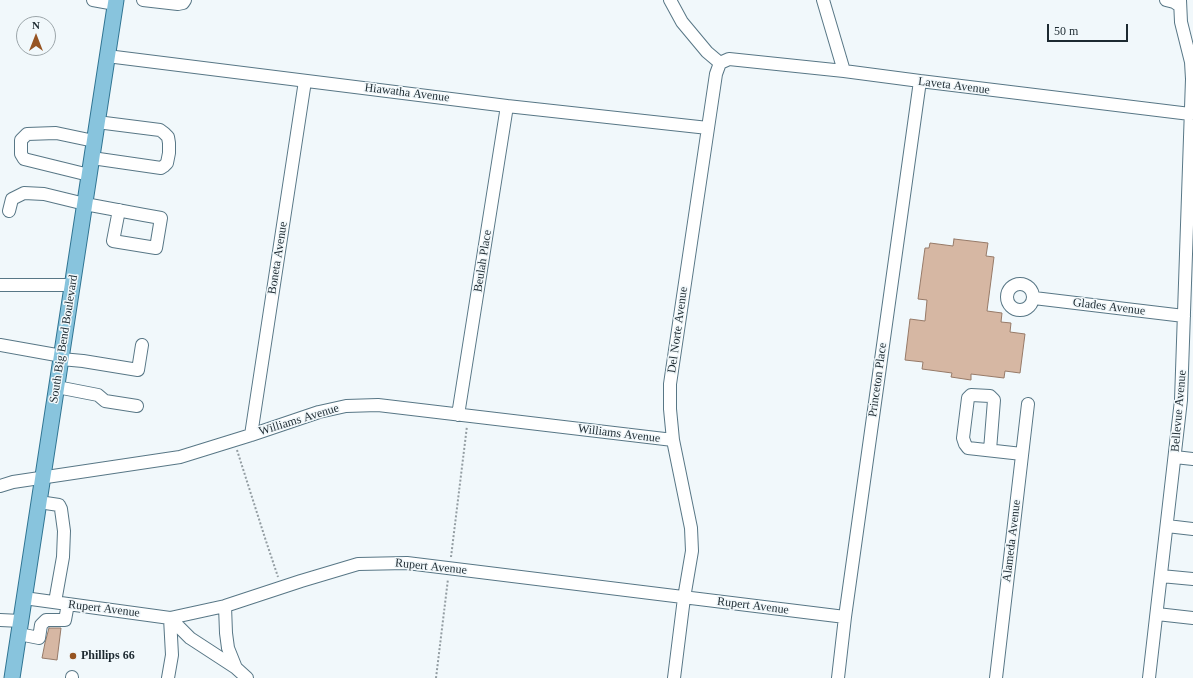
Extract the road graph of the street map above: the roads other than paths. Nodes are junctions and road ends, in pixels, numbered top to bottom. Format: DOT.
graph roads {
  1 [pos="93,0"];
  2 [pos="143,0"];
  3 [pos="184,0"];
  4 [pos="670,0"];
  5 [pos="823,0"];
  6 [pos="1166,0"];
  7 [pos="116,2"];
  8 [pos="1180,3"];
  9 [pos="106,56"];
  10 [pos="720,63"];
  11 [pos="844,71"];
  12 [pos="1192,79"];
  13 [pos="305,81"];
  14 [pos="920,81"];
  15 [pos="507,106"];
  16 [pos="1190,114"];
  17 [pos="97,122"];
  18 [pos="708,128"];
  19 [pos="94,141"];
  20 [pos="92,158"];
  21 [pos="89,175"];
  22 [pos="85,204"];
  23 [pos="119,210"];
  24 [pos="9,211"];
  25 [pos="0,285"];
  26 [pos="73,285"];
  27 [pos="1189,287"];
  28 [pos="1034,298"];
  29 [pos="1184,316"];
  30 [pos="0,345"];
  31 [pos="142,345"];
  32 [pos="62,358"];
  33 [pos="57,387"];
  34 [pos="1028,404"];
  35 [pos="138,406"];
  36 [pos="463,416"];
  37 [pos="251,435"];
  38 [pos="673,440"];
  39 [pos="990,450"];
  40 [pos="1022,454"];
  41 [pos="1175,457"];
  42 [pos="1193,459"];
  43 [pos="43,478"];
  44 [pos="0,486"];
  45 [pos="39,502"];
  46 [pos="1167,526"];
  47 [pos="1193,529"];
  48 [pos="1161,576"];
  49 [pos="1193,579"];
  50 [pos="24,598"];
  51 [pos="684,598"];
  52 [pos="54,602"];
  53 [pos="68,604"];
  54 [pos="225,606"];
  55 [pos="1157,614"];
  56 [pos="845,617"];
  57 [pos="170,618"];
  58 [pos="1193,618"];
  59 [pos="0,620"];
  60 [pos="20,627"];
  61 [pos="236,668"];
  62 [pos="12,678"];
  63 [pos="168,678"];
  64 [pos="247,678"];
  65 [pos="674,678"];
  66 [pos="838,678"];
  67 [pos="996,678"];
  68 [pos="1149,678"];
  1 -- 7 [label="street"];
  2 -- 3 [label="street"];
  4 -- 10 [label="street"];
  5 -- 11 [label="street"];
  6 -- 8 [label="street"];
  7 -- 9 [label="main road, South Big Bend Boulevard"];
  8 -- 12 [label="street, Bellevue Avenue"];
  9 -- 13 [label="street, Hiawatha Avenue"];
  9 -- 17 [label="main road, South Big Bend Boulevard"];
  10 -- 11 [label="street, Laveta Avenue"];
  10 -- 18 [label="street, Del Norte Avenue"];
  11 -- 14 [label="street, Laveta Avenue"];
  12 -- 16 [label="street, Bellevue Avenue"];
  13 -- 15 [label="street, Hiawatha Avenue"];
  13 -- 37 [label="street, Boneta Avenue"];
  14 -- 16 [label="street, Laveta Avenue"];
  14 -- 56 [label="street, Princeton Place"];
  15 -- 18 [label="street, Hiawatha Avenue"];
  15 -- 36 [label="street, Beulah Place"];
  16 -- 27 [label="street, Bellevue Avenue"];
  17 -- 19 [label="main road, South Big Bend Boulevard"];
  17 -- 20 [label="street"];
  18 -- 38 [label="street, Del Norte Avenue"];
  19 -- 20 [label="main road, South Big Bend Boulevard"];
  19 -- 21 [label="street"];
  20 -- 21 [label="main road, South Big Bend Boulevard"];
  21 -- 22 [label="main road, South Big Bend Boulevard"];
  22 -- 23 [label="street"];
  22 -- 24 [label="street"];
  22 -- 26 [label="main road, South Big Bend Boulevard"];
  25 -- 26 [label="street"];
  26 -- 32 [label="main road, South Big Bend Boulevard"];
  27 -- 29 [label="street, Bellevue Avenue"];
  28 -- 29 [label="street, Glades Avenue"];
  29 -- 41 [label="street, Bellevue Avenue"];
  30 -- 32 [label="street"];
  31 -- 32 [label="street"];
  32 -- 33 [label="main road, South Big Bend Boulevard"];
  33 -- 35 [label="street"];
  33 -- 43 [label="main road, South Big Bend Boulevard"];
  34 -- 40 [label="street, Alameda Avenue"];
  36 -- 37 [label="street, Williams Avenue"];
  36 -- 38 [label="street, Williams Avenue"];
  37 -- 43 [label="street, Williams Avenue"];
  38 -- 51 [label="street, Del Norte Avenue"];
  39 -- 39 [label="street"];
  39 -- 40 [label="street"];
  40 -- 67 [label="street, Alameda Avenue"];
  41 -- 42 [label="street"];
  41 -- 46 [label="street, Bellevue Avenue"];
  43 -- 44 [label="street, Williams Avenue"];
  43 -- 45 [label="main road, South Big Bend Boulevard"];
  45 -- 50 [label="main road, South Big Bend Boulevard"];
  45 -- 52 [label="street"];
  46 -- 47 [label="street"];
  46 -- 48 [label="street, Bellevue Avenue"];
  48 -- 49 [label="street"];
  48 -- 55 [label="street, Bellevue Avenue"];
  50 -- 52 [label="street, Rupert Avenue"];
  50 -- 60 [label="main road, South Big Bend Boulevard"];
  51 -- 54 [label="street, Rupert Avenue"];
  51 -- 56 [label="street, Rupert Avenue"];
  51 -- 65 [label="street, Del Norte Avenue"];
  52 -- 53 [label="street, Rupert Avenue"];
  53 -- 57 [label="street, Rupert Avenue"];
  53 -- 60 [label="street"];
  54 -- 57 [label="street, Rupert Avenue"];
  54 -- 61 [label="street"];
  55 -- 58 [label="street"];
  55 -- 68 [label="street, Bellevue Avenue"];
  56 -- 66 [label="street, Princeton Place"];
  57 -- 61 [label="street"];
  57 -- 63 [label="street"];
  59 -- 60 [label="street"];
  60 -- 62 [label="main road, South Big Bend Boulevard"];
  61 -- 64 [label="street"];
}
